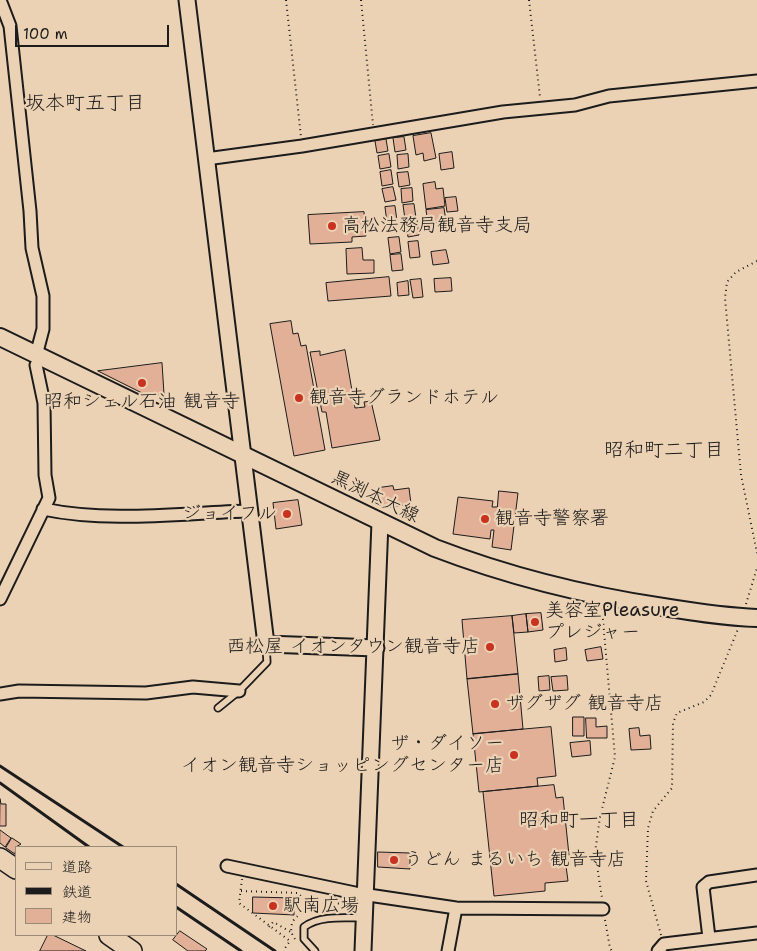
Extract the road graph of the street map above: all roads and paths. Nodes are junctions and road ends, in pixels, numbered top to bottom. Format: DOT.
graph roads {
  1 [pos="0,0"];
  2 [pos="187,0"];
  3 [pos="286,0"];
  4 [pos="361,0"];
  5 [pos="529,0"];
  6 [pos="757,82"];
  7 [pos="542,108"];
  8 [pos="374,134"];
  9 [pos="302,146"];
  10 [pos="206,160"];
  11 [pos="757,261"];
  12 [pos="0,337"];
  13 [pos="38,348"];
  14 [pos="36,365"];
  15 [pos="243,455"];
  16 [pos="43,509"];
  17 [pos="248,511"];
  18 [pos="380,522"];
  19 [pos="757,554"];
  20 [pos="757,568"];
  21 [pos="0,599"];
  22 [pos="601,603"];
  23 [pos="746,620"];
  24 [pos="266,644"];
  25 [pos="376,648"];
  26 [pos="239,691"];
  27 [pos="0,694"];
  28 [pos="218,708"];
  29 [pos="0,858"];
  30 [pos="227,866"];
  31 [pos="15,868"];
  32 [pos="243,869"];
  33 [pos="757,875"];
  34 [pos="240,891"];
  35 [pos="365,894"];
  36 [pos="310,906"];
  37 [pos="456,908"];
  38 [pos="603,909"];
  39 [pos="364,918"];
  40 [pos="269,927"];
  41 [pos="291,932"];
  42 [pos="757,933"];
  43 [pos="111,936"];
  44 [pos="709,938"];
  45 [pos="661,948"];
  46 [pos="132,951"];
  47 [pos="283,951"];
  48 [pos="315,951"];
  49 [pos="363,951"];
  50 [pos="448,951"];
  51 [pos="612,951"];
  1 -- 13 [label="street"];
  2 -- 10 [label="street"];
  3 -- 9 [label="path"];
  4 -- 8 [label="path"];
  5 -- 7 [label="path"];
  6 -- 7 [label="street"];
  7 -- 8 [label="street"];
  8 -- 9 [label="street"];
  9 -- 10 [label="street"];
  10 -- 15 [label="street"];
  11 -- 19 [label="path"];
  12 -- 15 [label="main road, 黒渕本大線"];
  14 -- 16 [label="street"];
  15 -- 17 [label="street"];
  15 -- 18 [label="main road, 黒渕本大線"];
  16 -- 17 [label="street"];
  16 -- 21 [label="street"];
  17 -- 24 [label="street"];
  18 -- 23 [label="main road, 黒渕本大線"];
  18 -- 25 [label="street"];
  20 -- 23 [label="path"];
  22 -- 38 [label="path"];
  23 -- 45 [label="path"];
  24 -- 25 [label="street"];
  24 -- 26 [label="lane"];
  25 -- 35 [label="street"];
  26 -- 27 [label="street"];
  26 -- 28 [label="lane"];
  29 -- 31 [label="main road"];
  30 -- 32 [label="street"];
  32 -- 34 [label="path"];
  32 -- 35 [label="street"];
  33 -- 44 [label="street"];
  34 -- 36 [label="path"];
  34 -- 40 [label="path"];
  35 -- 37 [label="street"];
  35 -- 39 [label="street"];
  37 -- 38 [label="street"];
  37 -- 50 [label="street"];
  38 -- 51 [label="path"];
  39 -- 48 [label="lane"];
  39 -- 49 [label="street"];
  40 -- 41 [label="path"];
  40 -- 47 [label="path"];
  42 -- 44 [label="street"];
  43 -- 46 [label="main road"];
  44 -- 45 [label="street"];
}
